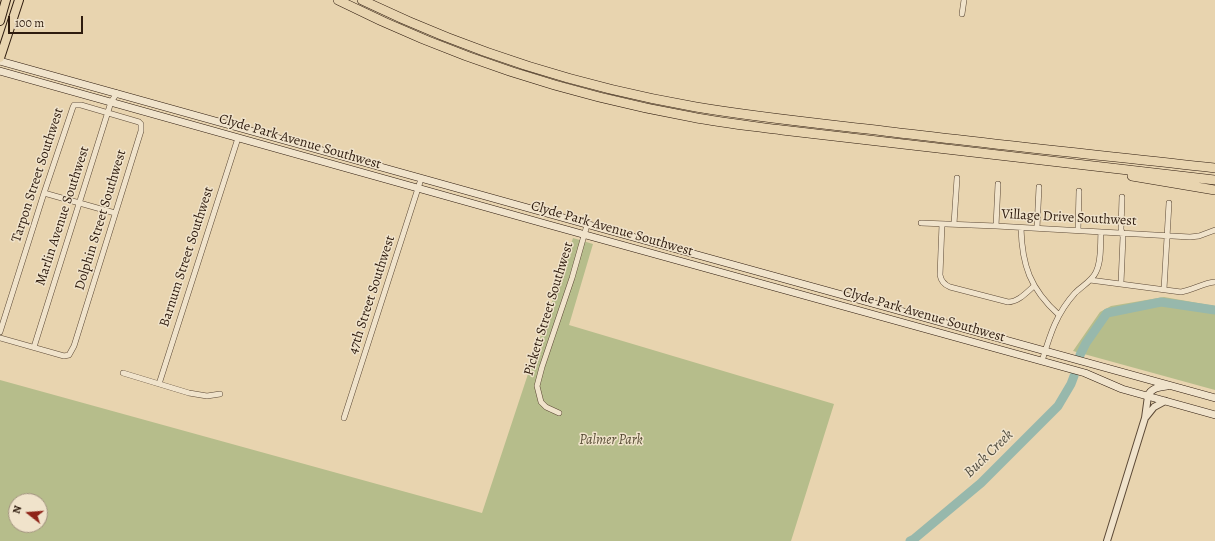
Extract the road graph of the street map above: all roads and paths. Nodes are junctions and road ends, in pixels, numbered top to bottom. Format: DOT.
graph roads {
  1 [pos="6,0"];
  2 [pos="19,0"];
  3 [pos="336,0"];
  4 [pos="362,0"];
  5 [pos="964,0"];
  6 [pos="962,14"];
  7 [pos="0,20"];
  8 [pos="0,59"];
  9 [pos="0,71"];
  10 [pos="117,94"];
  11 [pos="111,102"];
  12 [pos="108,113"];
  13 [pos="238,138"];
  14 [pos="327,152"];
  15 [pos="303,156"];
  16 [pos="1128,158"];
  17 [pos="1054,162"];
  18 [pos="1215,163"];
  19 [pos="1215,168"];
  20 [pos="957,178"];
  21 [pos="421,179"];
  22 [pos="1215,180"];
  23 [pos="998,184"];
  24 [pos="1039,187"];
  25 [pos="418,189"];
  26 [pos="1215,190"];
  27 [pos="1080,191"];
  28 [pos="44,193"];
  29 [pos="1122,197"];
  30 [pos="80,203"];
  31 [pos="1169,203"];
  32 [pos="115,213"];
  33 [pos="921,223"];
  34 [pos="942,224"];
  35 [pos="954,224"];
  36 [pos="587,225"];
  37 [pos="996,226"];
  38 [pos="1021,228"];
  39 [pos="1037,228"];
  40 [pos="1078,230"];
  41 [pos="1215,230"];
  42 [pos="1101,232"];
  43 [pos="1122,233"];
  44 [pos="584,235"];
  45 [pos="1167,236"];
  46 [pos="636,238"];
  47 [pos="633,249"];
  48 [pos="770,275"];
  49 [pos="1090,280"];
  50 [pos="1215,282"];
  51 [pos="1121,283"];
  52 [pos="768,285"];
  53 [pos="1034,286"];
  54 [pos="1164,289"];
  55 [pos="902,312"];
  56 [pos="1059,315"];
  57 [pos="899,322"];
  58 [pos="0,332"];
  59 [pos="0,338"];
  60 [pos="34,347"];
  61 [pos="1045,351"];
  62 [pos="1042,362"];
  63 [pos="123,373"];
  64 [pos="159,384"];
  65 [pos="1172,386"];
  66 [pos="220,394"];
  67 [pos="1148,396"];
  68 [pos="1215,398"];
  69 [pos="1165,401"];
  70 [pos="559,413"];
  71 [pos="1215,415"];
  72 [pos="344,418"];
  73 [pos="1145,418"];
  74 [pos="1107,541"];
  1 -- 7 [label="main road"];
  2 -- 8 [label="main road"];
  3 -- 17 [label="highway"];
  4 -- 16 [label="highway"];
  5 -- 6 [label="street"];
  8 -- 10 [label="main road, Clyde Park Avenue Southwest"];
  9 -- 11 [label="main road, Clyde Park Avenue Southwest"];
  10 -- 11 [label="street, Marlin Avenue Southwest"];
  10 -- 14 [label="main road, Clyde Park Avenue Southwest"];
  11 -- 12 [label="street, Marlin Avenue Southwest"];
  11 -- 13 [label="main road, Clyde Park Avenue Southwest"];
  12 -- 28 [label="street, Tarpon Street Southwest"];
  12 -- 30 [label="street, Marlin Avenue Southwest"];
  12 -- 32 [label="street, Dolphin Street Southwest"];
  13 -- 15 [label="main road, Clyde Park Avenue Southwest"];
  13 -- 64 [label="street, Barnum Street Southwest"];
  14 -- 15 [label="main road"];
  14 -- 21 [label="main road, Clyde Park Avenue Southwest"];
  15 -- 25 [label="main road, Clyde Park Avenue Southwest"];
  16 -- 18 [label="highway"];
  16 -- 19 [label="highway"];
  17 -- 22 [label="highway"];
  17 -- 26 [label="highway"];
  20 -- 35 [label="street"];
  21 -- 25 [label="street, 47th Street Southwest"];
  21 -- 36 [label="main road, Clyde Park Avenue Southwest"];
  23 -- 37 [label="street"];
  24 -- 39 [label="street"];
  25 -- 44 [label="main road, Clyde Park Avenue Southwest"];
  25 -- 72 [label="street, 47th Street Southwest"];
  27 -- 40 [label="street"];
  28 -- 30 [label="street"];
  28 -- 58 [label="street, Tarpon Street Southwest"];
  29 -- 43 [label="street"];
  30 -- 32 [label="street"];
  30 -- 60 [label="street, Marlin Avenue Southwest"];
  31 -- 45 [label="street"];
  32 -- 60 [label="street, Dolphin Street Southwest"];
  33 -- 34 [label="street, Village Drive Southwest"];
  34 -- 35 [label="street, Village Drive Southwest"];
  34 -- 53 [label="street"];
  35 -- 37 [label="street, Village Drive Southwest"];
  36 -- 44 [label="street, Pickett Street Southwest"];
  36 -- 46 [label="main road, Clyde Park Avenue Southwest"];
  37 -- 38 [label="street, Village Drive Southwest"];
  38 -- 39 [label="street, Village Drive Southwest"];
  38 -- 53 [label="street"];
  39 -- 40 [label="street, Village Drive Southwest"];
  40 -- 42 [label="street, Village Drive Southwest"];
  41 -- 45 [label="street, Village Drive Southwest"];
  42 -- 43 [label="street, Village Drive Southwest"];
  42 -- 49 [label="street"];
  43 -- 45 [label="street, Village Drive Southwest"];
  43 -- 51 [label="street"];
  44 -- 47 [label="main road, Clyde Park Avenue Southwest"];
  44 -- 70 [label="street, Pickett Street Southwest"];
  45 -- 54 [label="street"];
  46 -- 47 [label="main road"];
  46 -- 48 [label="main road, Clyde Park Avenue Southwest"];
  47 -- 52 [label="main road, Clyde Park Avenue Southwest"];
  48 -- 52 [label="main road"];
  48 -- 55 [label="main road, Clyde Park Avenue Southwest"];
  49 -- 51 [label="street"];
  49 -- 56 [label="street"];
  50 -- 54 [label="street"];
  51 -- 54 [label="street"];
  52 -- 57 [label="main road, Clyde Park Avenue Southwest"];
  53 -- 56 [label="street"];
  55 -- 57 [label="main road"];
  55 -- 61 [label="main road, Clyde Park Avenue Southwest"];
  56 -- 61 [label="street"];
  57 -- 62 [label="main road, Clyde Park Avenue Southwest"];
  59 -- 60 [label="street"];
  61 -- 62 [label="street"];
  61 -- 65 [label="main road, Clyde Park Avenue Southwest"];
  62 -- 67 [label="main road, Clyde Park Avenue Southwest"];
  63 -- 64 [label="street"];
  64 -- 66 [label="street"];
  65 -- 67 [label="main road"];
  65 -- 68 [label="main road, Clyde Park Avenue Southwest"];
  67 -- 69 [label="main road, Clyde Park Avenue Southwest"];
  67 -- 73 [label="street"];
  69 -- 71 [label="main road, Clyde Park Avenue Southwest"];
  69 -- 73 [label="street"];
  73 -- 74 [label="street"];
}
